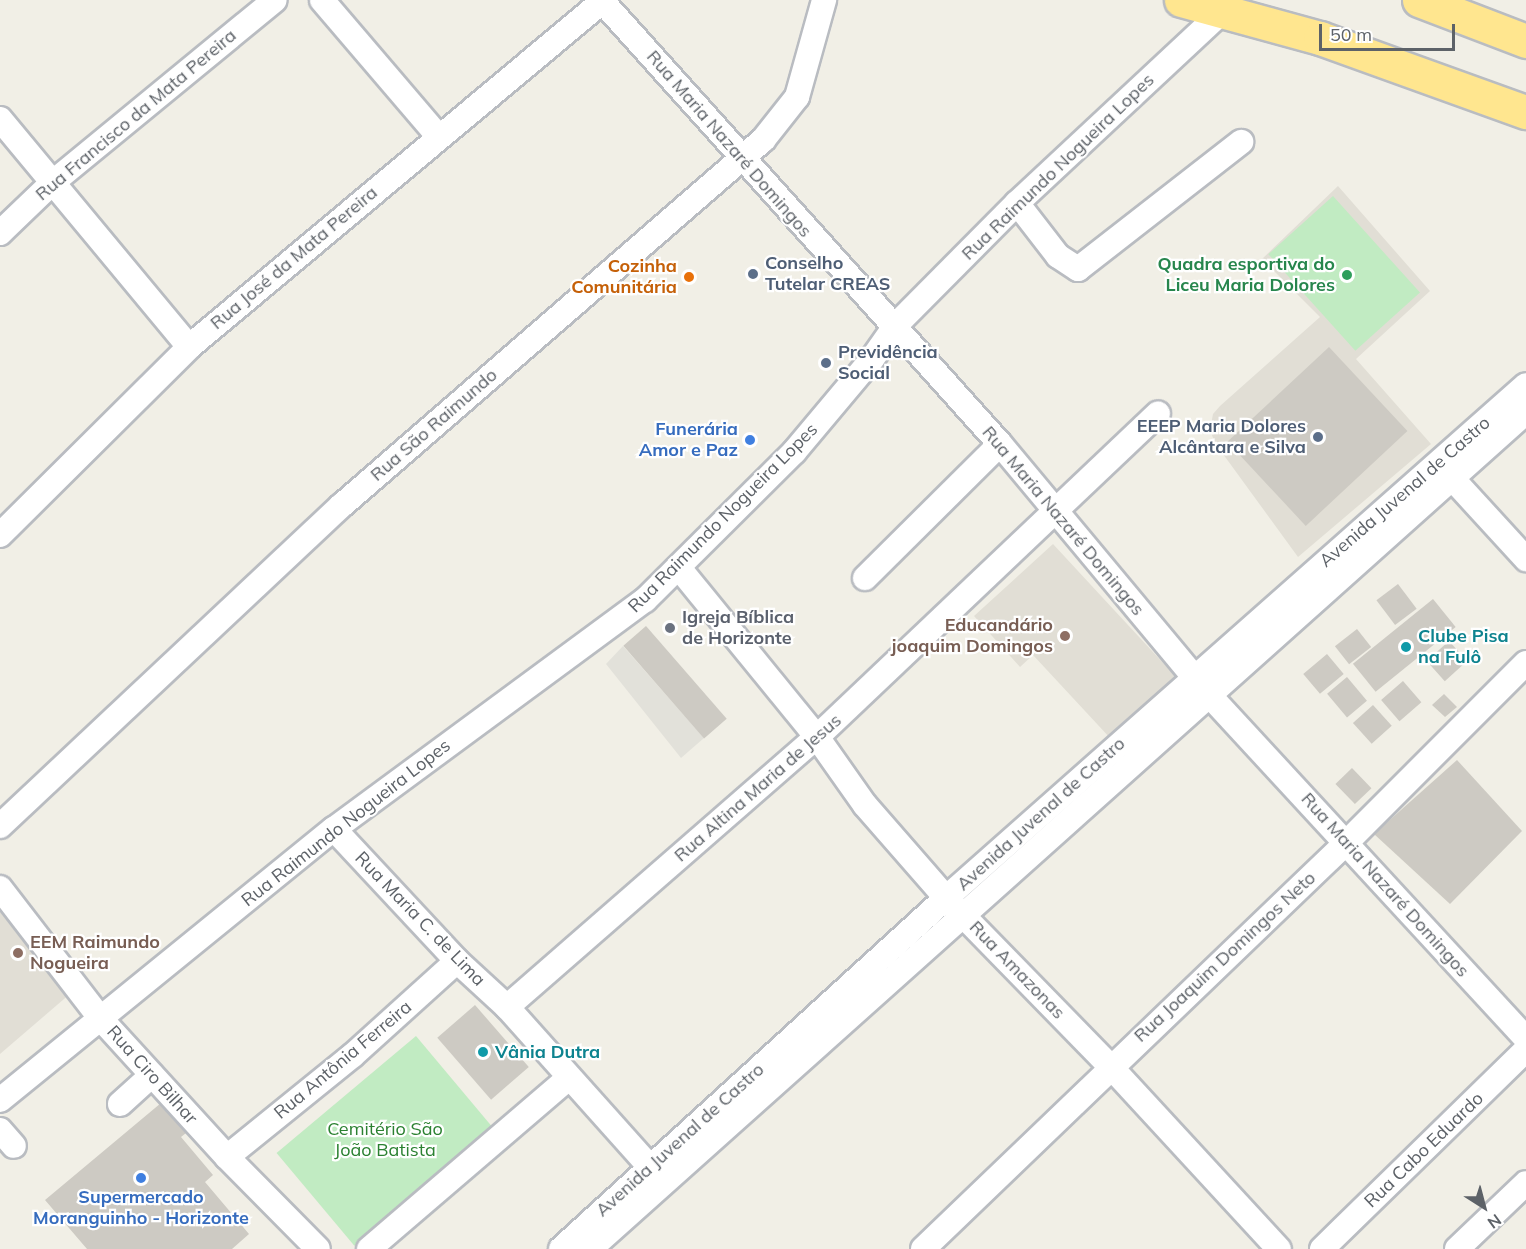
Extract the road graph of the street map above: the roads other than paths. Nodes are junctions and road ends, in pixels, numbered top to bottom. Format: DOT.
graph roads {
  1 [pos="275,0"];
  2 [pos="322,0"];
  3 [pos="824,0"];
  4 [pos="1181,0"];
  5 [pos="1419,0"];
  6 [pos="603,1"];
  7 [pos="1223,11"];
  8 [pos="1526,41"];
  9 [pos="1526,112"];
  10 [pos="0,119"];
  11 [pos="438,135"];
  12 [pos="1241,142"];
  13 [pos="742,156"];
  14 [pos="52,183"];
  15 [pos="1017,203"];
  16 [pos="0,233"];
  17 [pos="894,327"];
  18 [pos="189,347"];
  19 [pos="1526,385"];
  20 [pos="1526,412"];
  21 [pos="1158,413"];
  22 [pos="1000,444"];
  23 [pos="1450,476"];
  24 [pos="1054,509"];
  25 [pos="0,535"];
  26 [pos="1526,559"];
  27 [pos="679,568"];
  28 [pos="865,578"];
  29 [pos="1526,663"];
  30 [pos="1194,677"];
  31 [pos="1210,696"];
  32 [pos="817,737"];
  33 [pos="0,826"];
  34 [pos="334,829"];
  35 [pos="1347,842"];
  36 [pos="0,888"];
  37 [pos="946,898"];
  38 [pos="964,915"];
  39 [pos="457,962"];
  40 [pos="507,1007"];
  41 [pos="101,1018"];
  42 [pos="1526,1039"];
  43 [pos="1526,1050"];
  44 [pos="1110,1066"];
  45 [pos="152,1075"];
  46 [pos="567,1079"];
  47 [pos="0,1100"];
  48 [pos="120,1104"];
  49 [pos="227,1157"];
  50 [pos="650,1167"];
  51 [pos="1526,1184"];
  52 [pos="934,1245"];
  53 [pos="318,1249"];
  54 [pos="369,1249"];
  55 [pos="561,1249"];
  56 [pos="590,1249"];
  57 [pos="1279,1249"];
  58 [pos="1322,1249"];
  59 [pos="1457,1249"];
  1 -- 14 [label="street, Rua Francisco da Mata Pereira"];
  2 -- 11 [label="street"];
  3 -- 13 [label="street, Rua São Raimundo"];
  4 -- 7 [label="highway"];
  5 -- 8 [label="highway"];
  6 -- 11 [label="street, Rua José da Mata Pereira"];
  6 -- 13 [label="street, Rua Maria Nazaré Domingos"];
  7 -- 9 [label="highway"];
  7 -- 15 [label="street, Rua Raimundo Nogueira Lopes"];
  10 -- 14 [label="street"];
  11 -- 18 [label="street, Rua José da Mata Pereira"];
  12 -- 15 [label="street"];
  13 -- 17 [label="street, Rua Maria Nazaré Domingos"];
  13 -- 33 [label="street, Rua São Raimundo"];
  14 -- 16 [label="street, Rua Francisco da Mata Pereira"];
  14 -- 18 [label="street"];
  15 -- 17 [label="street, Rua Raimundo Nogueira Lopes"];
  17 -- 22 [label="street, Rua Maria Nazaré Domingos"];
  17 -- 27 [label="street, Rua Raimundo Nogueira Lopes"];
  18 -- 25 [label="street, Rua José da Mata Pereira"];
  19 -- 30 [label="street, Avenida Juvenal de Castro"];
  20 -- 23 [label="street, Avenida Juvenal de Castro"];
  21 -- 24 [label="street, Rua Altina Maria de Jesus"];
  22 -- 24 [label="street, Rua Maria Nazaré Domingos"];
  22 -- 28 [label="street"];
  23 -- 26 [label="street"];
  23 -- 31 [label="street, Avenida Juvenal de Castro"];
  24 -- 30 [label="street, Rua Maria Nazaré Domingos"];
  24 -- 32 [label="street, Rua Altina Maria de Jesus"];
  27 -- 32 [label="street, Rua Amazonas"];
  27 -- 34 [label="street, Rua Raimundo Nogueira Lopes"];
  29 -- 35 [label="street, Rua Joaquim Domingos Neto"];
  30 -- 31 [label="street, Rua Maria Nazaré Domingos"];
  30 -- 37 [label="street, Avenida Juvenal de Castro"];
  31 -- 35 [label="street, Rua Maria Nazaré Domingos"];
  31 -- 38 [label="street, Avenida Juvenal de Castro"];
  32 -- 37 [label="street, Rua Amazonas"];
  32 -- 40 [label="street, Rua Altina Maria de Jesus"];
  34 -- 39 [label="street, Rua Maria C. de Lima"];
  34 -- 41 [label="street, Rua Raimundo Nogueira Lopes"];
  35 -- 42 [label="street, Rua Maria Nazaré Domingos"];
  35 -- 44 [label="street, Rua Joaquim Domingos Neto"];
  36 -- 41 [label="street, Rua Ciro Bilhar"];
  37 -- 38 [label="street, Rua Amazonas"];
  37 -- 50 [label="street, Avenida Juvenal de Castro"];
  38 -- 44 [label="street, Rua Amazonas"];
  38 -- 56 [label="street, Avenida Juvenal de Castro"];
  39 -- 40 [label="street, Rua Maria C. de Lima"];
  39 -- 49 [label="street, Rua Antônia Ferreira"];
  40 -- 46 [label="street"];
  41 -- 45 [label="street, Rua Ciro Bilhar"];
  41 -- 47 [label="street, Rua Raimundo Nogueira Lopes"];
  43 -- 58 [label="street, Rua Cabo Eduardo"];
  44 -- 52 [label="street, Rua Joaquim Domingos Neto"];
  44 -- 57 [label="street, Rua Amazonas"];
  45 -- 48 [label="street"];
  45 -- 49 [label="street, Rua Ciro Bilhar"];
  46 -- 50 [label="street"];
  46 -- 54 [label="street"];
  49 -- 53 [label="street, Rua Ciro Bilhar"];
  50 -- 55 [label="street, Avenida Juvenal de Castro"];
  51 -- 59 [label="street"];
}
